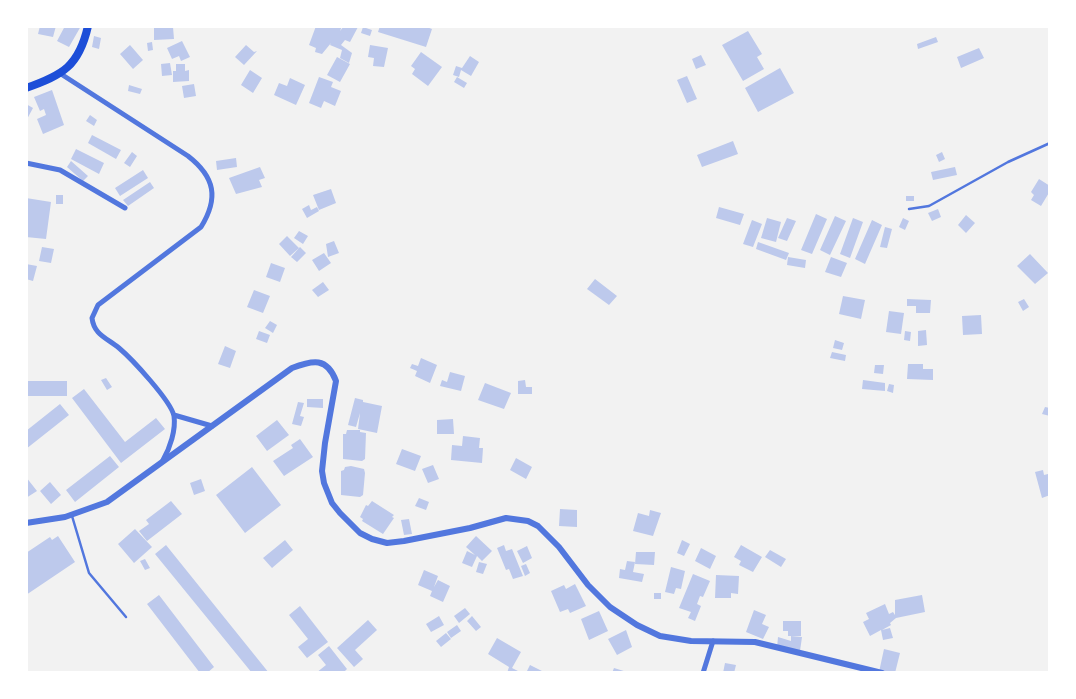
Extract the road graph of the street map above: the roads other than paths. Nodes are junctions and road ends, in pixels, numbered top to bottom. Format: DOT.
graph roads {
  1 [pos="88,26"];
  2 [pos="61,74"];
  3 [pos="26,88"];
  4 [pos="1050,143"];
  5 [pos="26,163"];
  6 [pos="125,208"];
  7 [pos="909,209"];
  8 [pos="174,415"];
  9 [pos="212,426"];
  10 [pos="162,463"];
  11 [pos="72,514"];
  12 [pos="26,522"];
  13 [pos="126,617"];
  14 [pos="713,641"];
  15 [pos="703,673"];
  16 [pos="882,673"];
  1 -- 2 [label="main road"];
  2 -- 3 [label="main road"];
  2 -- 8 [label="street"];
  4 -- 7 [label="lane"];
  5 -- 6 [label="street"];
  8 -- 9 [label="street"];
  8 -- 10 [label="street"];
  9 -- 10 [label="street"];
  9 -- 14 [label="street"];
  10 -- 11 [label="street"];
  11 -- 12 [label="street"];
  11 -- 13 [label="lane"];
  14 -- 15 [label="street"];
  14 -- 16 [label="street"];
}
